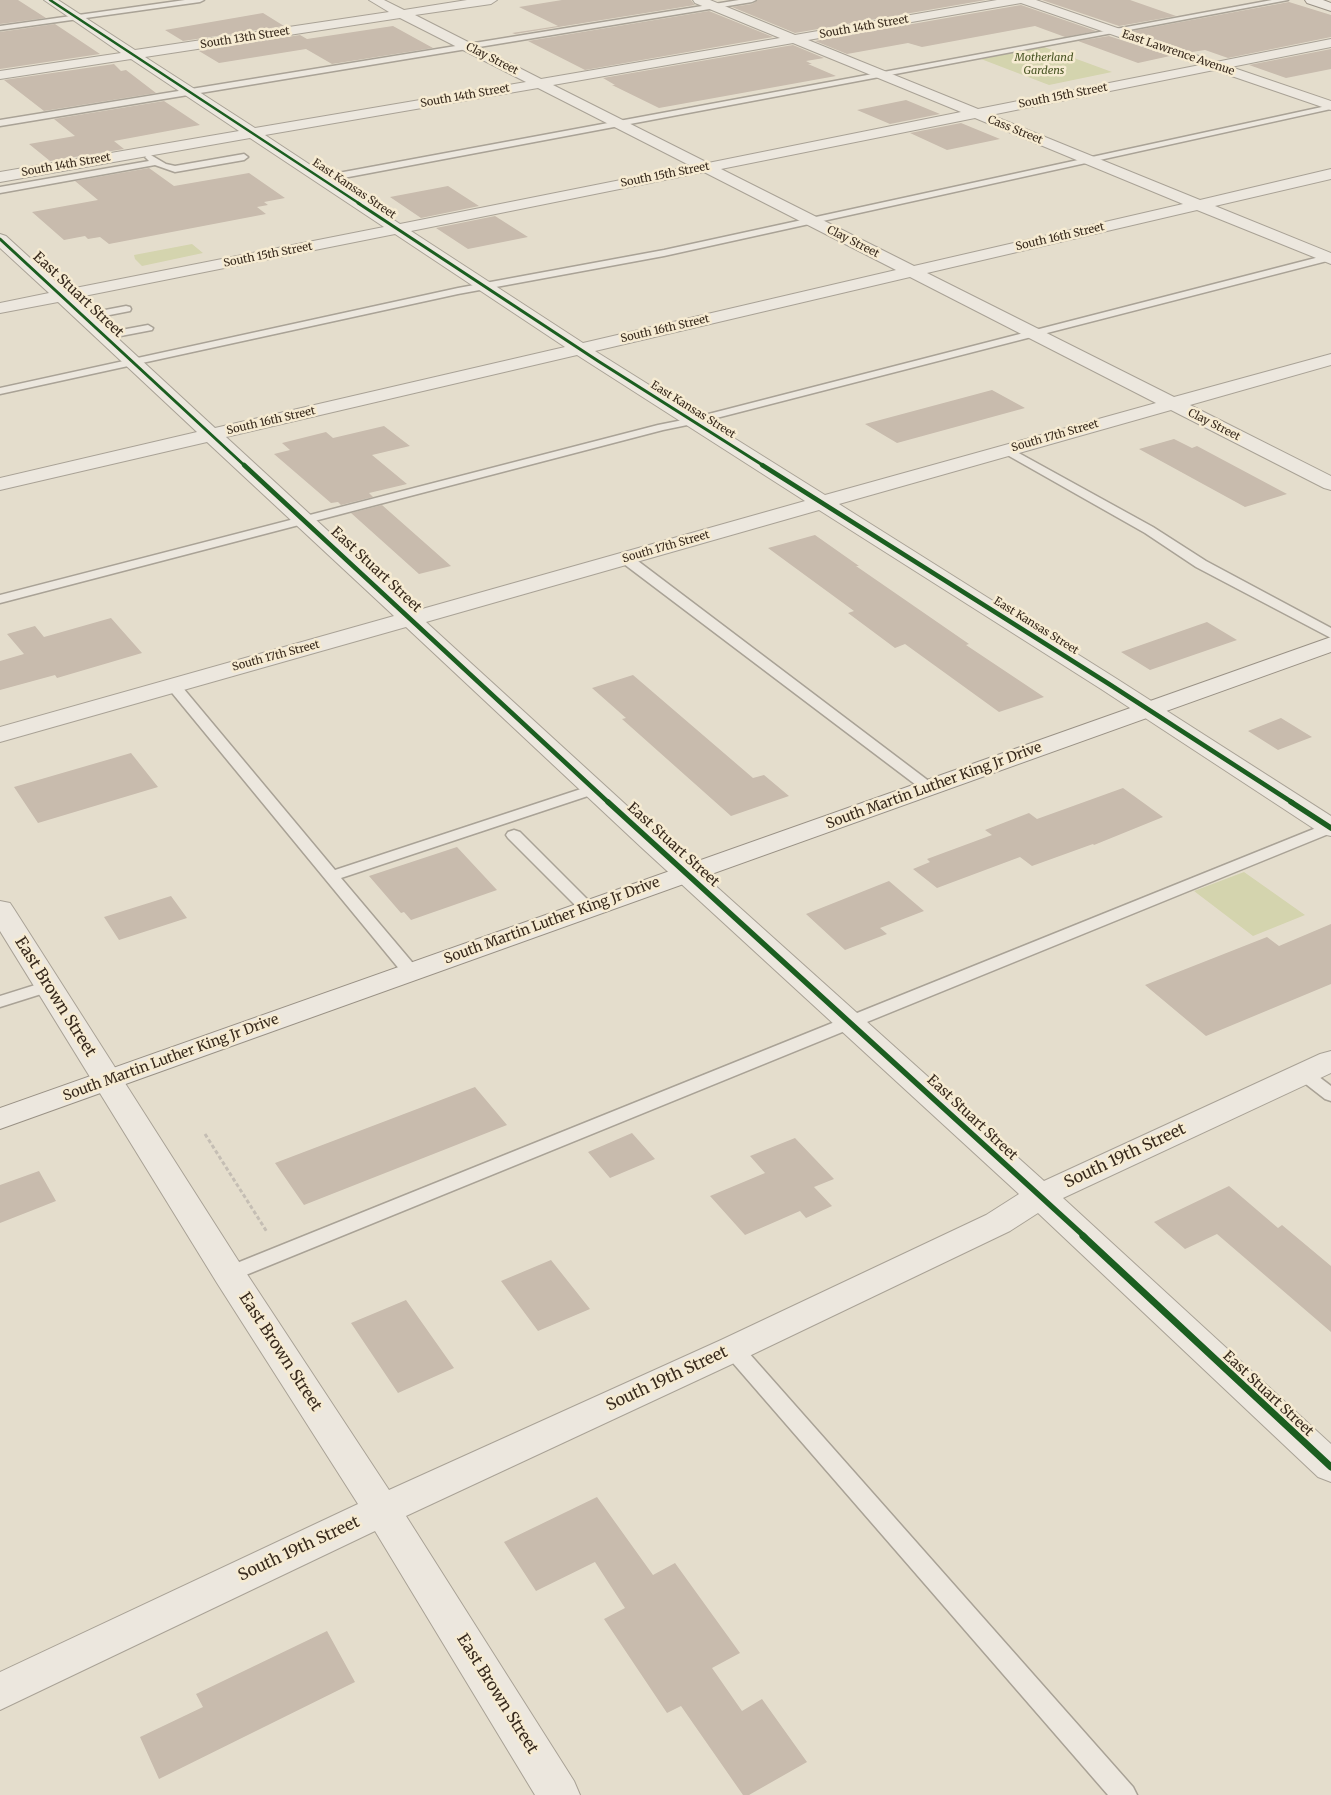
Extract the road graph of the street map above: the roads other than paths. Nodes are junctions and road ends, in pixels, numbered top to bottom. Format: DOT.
graph roads {
  1 [pos="50,0"];
  2 [pos="200,0"];
  3 [pos="375,0"];
  4 [pos="491,0"];
  5 [pos="699,0"];
  6 [pos="752,0"];
  7 [pos="1018,0"];
  8 [pos="1024,0"];
  9 [pos="1284,0"];
  10 [pos="1311,0"];
  11 [pos="714,6"];
  12 [pos="1331,7"];
  13 [pos="402,14"];
  14 [pos="76,17"];
  15 [pos="0,28"];
  16 [pos="1115,31"];
  17 [pos="794,39"];
  18 [pos="1331,43"];
  19 [pos="468,46"];
  20 [pos="134,55"];
  21 [pos="1216,66"];
  22 [pos="881,75"];
  23 [pos="0,76"];
  24 [pos="539,83"];
  25 [pos="189,92"];
  26 [pos="1331,107"];
  27 [pos="976,114"];
  28 [pos="0,123"];
  29 [pos="618,123"];
  30 [pos="252,133"];
  31 [pos="140,152"];
  32 [pos="244,157"];
  33 [pos="1088,160"];
  34 [pos="156,162"];
  35 [pos="706,167"];
  36 [pos="1331,174"];
  37 [pos="0,177"];
  38 [pos="322,179"];
  39 [pos="0,190"];
  40 [pos="1198,204"];
  41 [pos="810,220"];
  42 [pos="397,229"];
  43 [pos="0,239"];
  44 [pos="1330,258"];
  45 [pos="911,272"];
  46 [pos="485,287"];
  47 [pos="62,296"];
  48 [pos="0,308"];
  49 [pos="126,309"];
  50 [pos="84,317"];
  51 [pos="148,328"];
  52 [pos="1035,334"];
  53 [pos="105,336"];
  54 [pos="579,349"];
  55 [pos="1331,359"];
  56 [pos="133,362"];
  57 [pos="0,392"];
  58 [pos="1172,404"];
  59 [pos="693,421"];
  60 [pos="213,435"];
  61 [pos="1006,450"];
  62 [pos="0,484"];
  63 [pos="1331,484"];
  64 [pos="820,503"];
  65 [pos="306,521"];
  66 [pos="625,558"];
  67 [pos="0,599"];
  68 [pos="412,618"];
  69 [pos="1331,634"];
  70 [pos="1331,644"];
  71 [pos="173,685"];
  72 [pos="1148,710"];
  73 [pos="0,734"];
  74 [pos="929,788"];
  75 [pos="595,789"];
  76 [pos="1331,827"];
  77 [pos="514,835"];
  78 [pos="687,873"];
  79 [pos="331,876"];
  80 [pos="0,909"];
  81 [pos="588,909"];
  82 [pos="411,972"];
  83 [pos="48,986"];
  84 [pos="0,1002"];
  85 [pos="850,1022"];
  86 [pos="1322,1077"];
  87 [pos="107,1081"];
  88 [pos="0,1119"];
  89 [pos="1040,1196"];
  90 [pos="229,1274"];
  91 [pos="733,1349"];
  92 [pos="1331,1467"];
  93 [pos="382,1510"];
  94 [pos="0,1692"];
  95 [pos="559,1795"];
  96 [pos="1124,1795"];
  1 -- 14 [label="street, East Kansas Street"];
  2 -- 14 [label="lane"];
  3 -- 13 [label="street, Clay Street"];
  4 -- 13 [label="street, South 13th Street"];
  5 -- 11 [label="street, Cass Street"];
  6 -- 11 [label="lane"];
  7 -- 17 [label="street, South 14th Street"];
  8 -- 16 [label="street, East Lawrence Avenue"];
  9 -- 16 [label="lane"];
  10 -- 12 [label="street"];
  11 -- 17 [label="street, Cass Street"];
  11 -- 19 [label="lane"];
  13 -- 19 [label="street, Clay Street"];
  13 -- 20 [label="street, South 13th Street"];
  14 -- 15 [label="lane"];
  14 -- 20 [label="street, East Kansas Street"];
  16 -- 21 [label="street, East Lawrence Avenue"];
  16 -- 22 [label="lane"];
  17 -- 22 [label="street, Cass Street"];
  17 -- 24 [label="street, South 14th Street"];
  18 -- 21 [label="street, South 15th Street"];
  19 -- 24 [label="street, Clay Street"];
  19 -- 25 [label="lane"];
  20 -- 23 [label="street, South 13th Street"];
  20 -- 25 [label="street, East Kansas Street"];
  21 -- 26 [label="street, East Lawrence Avenue"];
  21 -- 27 [label="street, South 15th Street"];
  22 -- 27 [label="street, Cass Street"];
  22 -- 29 [label="lane"];
  24 -- 29 [label="street, Clay Street"];
  24 -- 30 [label="street, South 14th Street"];
  25 -- 28 [label="lane"];
  25 -- 30 [label="street, East Kansas Street"];
  26 -- 33 [label="lane"];
  27 -- 33 [label="street, Cass Street"];
  27 -- 35 [label="street, South 15th Street"];
  29 -- 35 [label="street, Clay Street"];
  29 -- 38 [label="lane"];
  30 -- 31 [label="street, South 14th Street"];
  30 -- 38 [label="street, East Kansas Street"];
  31 -- 34 [label="lane"];
  31 -- 37 [label="street, South 14th Street"];
  32 -- 34 [label="lane"];
  33 -- 40 [label="street, Cass Street"];
  33 -- 41 [label="lane"];
  34 -- 39 [label="lane"];
  35 -- 41 [label="street, Clay Street"];
  35 -- 42 [label="street, South 15th Street"];
  36 -- 40 [label="street, South 16th Street"];
  38 -- 42 [label="street, East Kansas Street"];
  40 -- 44 [label="street, Cass Street"];
  40 -- 45 [label="street, South 16th Street"];
  41 -- 45 [label="street, Clay Street"];
  41 -- 46 [label="lane"];
  42 -- 46 [label="street, East Kansas Street"];
  42 -- 47 [label="street, South 15th Street"];
  43 -- 47 [label="street, East Stuart Street"];
  44 -- 52 [label="lane"];
  45 -- 52 [label="street, Clay Street"];
  45 -- 54 [label="street, South 16th Street"];
  46 -- 54 [label="street, East Kansas Street"];
  46 -- 56 [label="lane"];
  47 -- 48 [label="street, South 15th Street"];
  47 -- 50 [label="street, East Stuart Street"];
  49 -- 50 [label="lane"];
  50 -- 53 [label="street, East Stuart Street"];
  51 -- 53 [label="lane"];
  52 -- 58 [label="street, Clay Street"];
  52 -- 59 [label="lane"];
  53 -- 56 [label="street, East Stuart Street"];
  54 -- 59 [label="street, East Kansas Street"];
  54 -- 60 [label="street, South 16th Street"];
  55 -- 58 [label="street, South 17th Street"];
  56 -- 57 [label="lane"];
  56 -- 60 [label="street, East Stuart Street"];
  58 -- 61 [label="street, South 17th Street"];
  58 -- 63 [label="street, Clay Street"];
  59 -- 64 [label="street, East Kansas Street"];
  59 -- 65 [label="lane"];
  60 -- 62 [label="street, South 16th Street"];
  60 -- 65 [label="street, East Stuart Street"];
  61 -- 64 [label="street, South 17th Street"];
  61 -- 69 [label="lane"];
  64 -- 66 [label="street, South 17th Street"];
  64 -- 72 [label="street, East Kansas Street"];
  65 -- 67 [label="lane"];
  65 -- 68 [label="street, East Stuart Street"];
  66 -- 68 [label="street, South 17th Street"];
  66 -- 74 [label="lane"];
  68 -- 71 [label="street, South 17th Street"];
  68 -- 75 [label="street, East Stuart Street"];
  70 -- 72 [label="street, South Martin Luther King Jr Drive"];
  71 -- 73 [label="street, South 17th Street"];
  71 -- 79 [label="lane"];
  72 -- 74 [label="street, South Martin Luther King Jr Drive"];
  72 -- 76 [label="street, East Kansas Street"];
  74 -- 78 [label="street, South Martin Luther King Jr Drive"];
  75 -- 78 [label="street, East Stuart Street"];
  75 -- 79 [label="lane"];
  76 -- 85 [label="lane"];
  77 -- 81 [label="lane"];
  78 -- 81 [label="street, South Martin Luther King Jr Drive"];
  78 -- 85 [label="street, East Stuart Street"];
  79 -- 82 [label="lane"];
  80 -- 83 [label="street, East Brown Street"];
  81 -- 82 [label="street, South Martin Luther King Jr Drive"];
  82 -- 87 [label="street, South Martin Luther King Jr Drive"];
  83 -- 84 [label="lane"];
  83 -- 87 [label="street, East Brown Street"];
  85 -- 89 [label="street, East Stuart Street"];
  85 -- 90 [label="lane"];
  86 -- 89 [label="street, South 19th Street"];
  87 -- 88 [label="street, South Martin Luther King Jr Drive"];
  87 -- 90 [label="street, East Brown Street"];
  89 -- 91 [label="street, South 19th Street"];
  89 -- 92 [label="street, East Stuart Street"];
  90 -- 93 [label="street, East Brown Street"];
  91 -- 93 [label="street, South 19th Street"];
  91 -- 96 [label="lane"];
  93 -- 94 [label="street, South 19th Street"];
  93 -- 95 [label="street, East Brown Street"];
}
